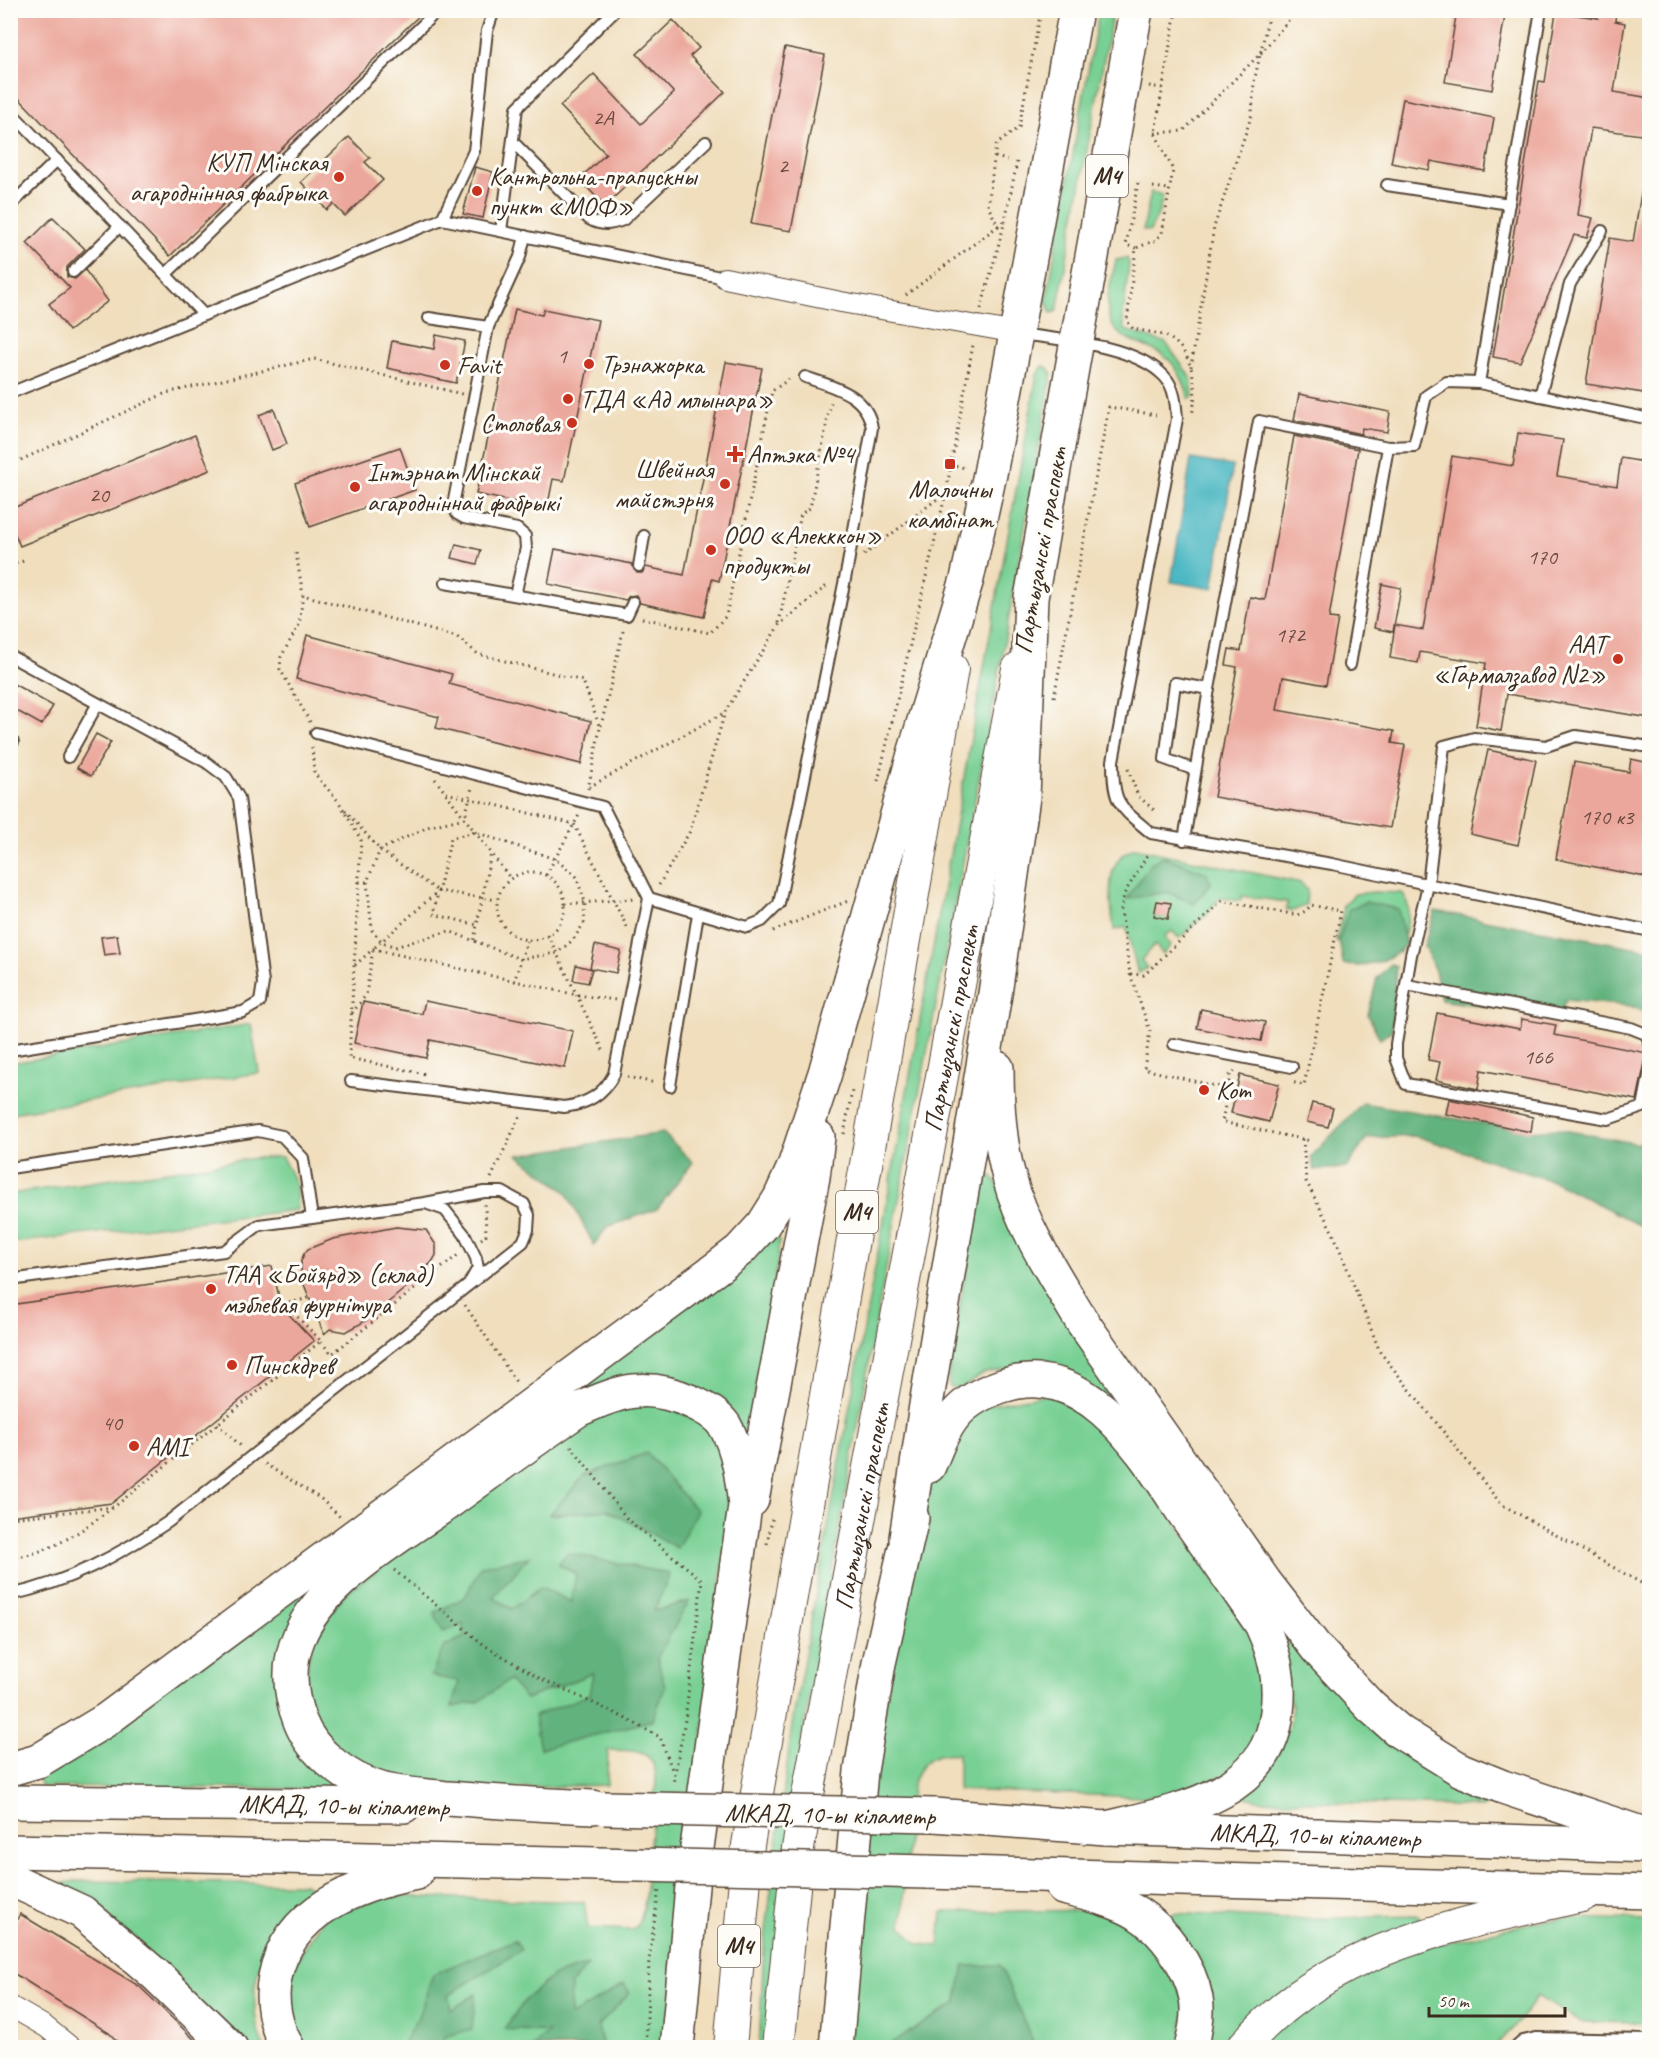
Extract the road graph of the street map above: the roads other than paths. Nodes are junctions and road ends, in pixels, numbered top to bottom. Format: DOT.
graph roads {
  1 [pos="438,10"];
  2 [pos="494,10"];
  3 [pos="615,10"];
  4 [pos="1076,10"];
  5 [pos="1136,10"];
  6 [pos="1541,10"];
  7 [pos="10,111"];
  8 [pos="513,142"];
  9 [pos="706,142"];
  10 [pos="57,160"];
  11 [pos="1387,185"];
  12 [pos="1509,204"];
  13 [pos="10,206"];
  14 [pos="442,219"];
  15 [pos="120,226"];
  16 [pos="501,231"];
  17 [pos="1602,231"];
  18 [pos="525,236"];
  19 [pos="74,272"];
  20 [pos="166,274"];
  21 [pos="725,278"];
  22 [pos="204,315"];
  23 [pos="429,318"];
  24 [pos="488,327"];
  25 [pos="1017,333"];
  26 [pos="1077,342"];
  27 [pos="803,374"];
  28 [pos="1479,382"];
  29 [pos="10,393"];
  30 [pos="1540,396"];
  31 [pos="1650,419"];
  32 [pos="1388,447"];
  33 [pos="644,536"];
  34 [pos="639,566"];
  35 [pos="967,579"];
  36 [pos="445,583"];
  37 [pos="515,595"];
  38 [pos="1031,598"];
  39 [pos="633,602"];
  40 [pos="10,656"];
  41 [pos="1350,665"];
  42 [pos="1209,689"];
  43 [pos="97,705"];
  44 [pos="316,733"];
  45 [pos="1650,747"];
  46 [pos="68,757"];
  47 [pos="1196,770"];
  48 [pos="1184,840"];
  49 [pos="1428,885"];
  50 [pos="649,897"];
  51 [pos="698,914"];
  52 [pos="1650,931"];
  53 [pos="1407,985"];
  54 [pos="995,994"];
  55 [pos="1650,1043"];
  56 [pos="1174,1044"];
  57 [pos="10,1050"];
  58 [pos="1292,1067"];
  59 [pos="1650,1071"];
  60 [pos="825,1073"];
  61 [pos="351,1081"];
  62 [pos="670,1086"];
  63 [pos="10,1168"];
  64 [pos="425,1203"];
  65 [pos="312,1218"];
  66 [pos="10,1280"];
  67 [pos="468,1286"];
  68 [pos="906,1538"];
  69 [pos="368,1544"];
  70 [pos="10,1594"];
  71 [pos="729,1634"];
  72 [pos="10,1769"];
  73 [pos="10,1802"];
  74 [pos="598,1808"];
  75 [pos="1106,1828"];
  76 [pos="1650,1836"];
  77 [pos="1650,1846"];
  78 [pos="10,1851"];
  79 [pos="466,1862"];
  80 [pos="1003,1874"];
  81 [pos="10,1879"];
  82 [pos="1604,1891"];
  83 [pos="1650,1892"];
  84 [pos="10,2006"];
  85 [pos="1650,2040"];
  86 [pos="1632,2044"];
  87 [pos="72,2048"];
  88 [pos="231,2048"];
  89 [pos="288,2048"];
  90 [pos="677,2048"];
  91 [pos="730,2048"];
  92 [pos="778,2048"];
  93 [pos="836,2048"];
  94 [pos="1191,2048"];
  95 [pos="1242,2048"];
  96 [pos="1515,2048"];
  1 -- 20 [label="lane"];
  2 -- 14 [label="lane"];
  3 -- 8 [label="lane"];
  4 -- 25 [label="highway, Партызанскі праспект / М4"];
  5 -- 26 [label="highway, Партызанскі праспект / М4"];
  6 -- 12 [label="lane"];
  7 -- 10 [label="lane"];
  8 -- 9 [label="lane"];
  8 -- 16 [label="lane"];
  10 -- 13 [label="lane"];
  10 -- 15 [label="lane"];
  11 -- 12 [label="lane"];
  12 -- 28 [label="lane"];
  14 -- 16 [label="lane"];
  14 -- 22 [label="lane"];
  15 -- 19 [label="lane"];
  15 -- 20 [label="lane"];
  16 -- 18 [label="lane"];
  17 -- 30 [label="lane"];
  18 -- 21 [label="lane"];
  18 -- 24 [label="lane"];
  20 -- 22 [label="lane"];
  21 -- 25 [label="street"];
  22 -- 29 [label="lane"];
  23 -- 24 [label="lane"];
  24 -- 37 [label="lane"];
  25 -- 26 [label="lane"];
  25 -- 35 [label="highway, Партызанскі праспект / М4"];
  26 -- 38 [label="highway, Партызанскі праспект / М4"];
  26 -- 48 [label="lane"];
  27 -- 51 [label="lane"];
  28 -- 30 [label="lane"];
  28 -- 32 [label="lane"];
  30 -- 31 [label="lane"];
  32 -- 41 [label="lane"];
  32 -- 42 [label="lane"];
  33 -- 34 [label="lane"];
  35 -- 60 [label="highway"];
  35 -- 91 [label="main road, Партызанскі праспект / М4"];
  36 -- 37 [label="lane"];
  37 -- 39 [label="lane"];
  38 -- 54 [label="highway"];
  38 -- 92 [label="main road, Партызанскі праспект / М4"];
  40 -- 43 [label="lane"];
  42 -- 47 [label="lane"];
  42 -- 47 [label="lane"];
  43 -- 46 [label="lane"];
  43 -- 57 [label="lane"];
  44 -- 50 [label="lane"];
  45 -- 49 [label="lane"];
  47 -- 48 [label="lane"];
  48 -- 49 [label="lane"];
  49 -- 52 [label="lane"];
  49 -- 53 [label="lane"];
  50 -- 51 [label="lane"];
  50 -- 61 [label="lane"];
  51 -- 62 [label="lane"];
  53 -- 55 [label="lane"];
  53 -- 59 [label="lane"];
  54 -- 68 [label="highway"];
  54 -- 76 [label="highway"];
  56 -- 58 [label="lane"];
  60 -- 69 [label="highway"];
  60 -- 71 [label="highway"];
  63 -- 65 [label="lane"];
  64 -- 65 [label="lane"];
  64 -- 67 [label="lane"];
  64 -- 67 [label="lane"];
  65 -- 66 [label="lane"];
  67 -- 70 [label="lane"];
  68 -- 75 [label="highway"];
  68 -- 93 [label="highway"];
  69 -- 71 [label="highway"];
  69 -- 72 [label="highway"];
  69 -- 74 [label="highway"];
  71 -- 90 [label="highway"];
  73 -- 74 [label="highway, МКАД, 10-ы кіламетр"];
  74 -- 75 [label="highway, МКАД, 10-ы кіламетр, bridge"];
  75 -- 77 [label="highway, МКАД, 10-ы кіламетр"];
  78 -- 79 [label="highway, МКАД, 10-ы кіламетр"];
  79 -- 80 [label="highway, МКАД, 10-ы кіламетр, bridge"];
  79 -- 89 [label="highway"];
  80 -- 82 [label="highway, МКАД, 10-ы кіламетр"];
  80 -- 94 [label="highway"];
  81 -- 88 [label="highway"];
  82 -- 83 [label="highway, МКАД, 10-ы кіламетр"];
  82 -- 95 [label="main road"];
  84 -- 87 [label="street"];
  85 -- 86 [label="lane"];
  86 -- 96 [label="lane"];
}
